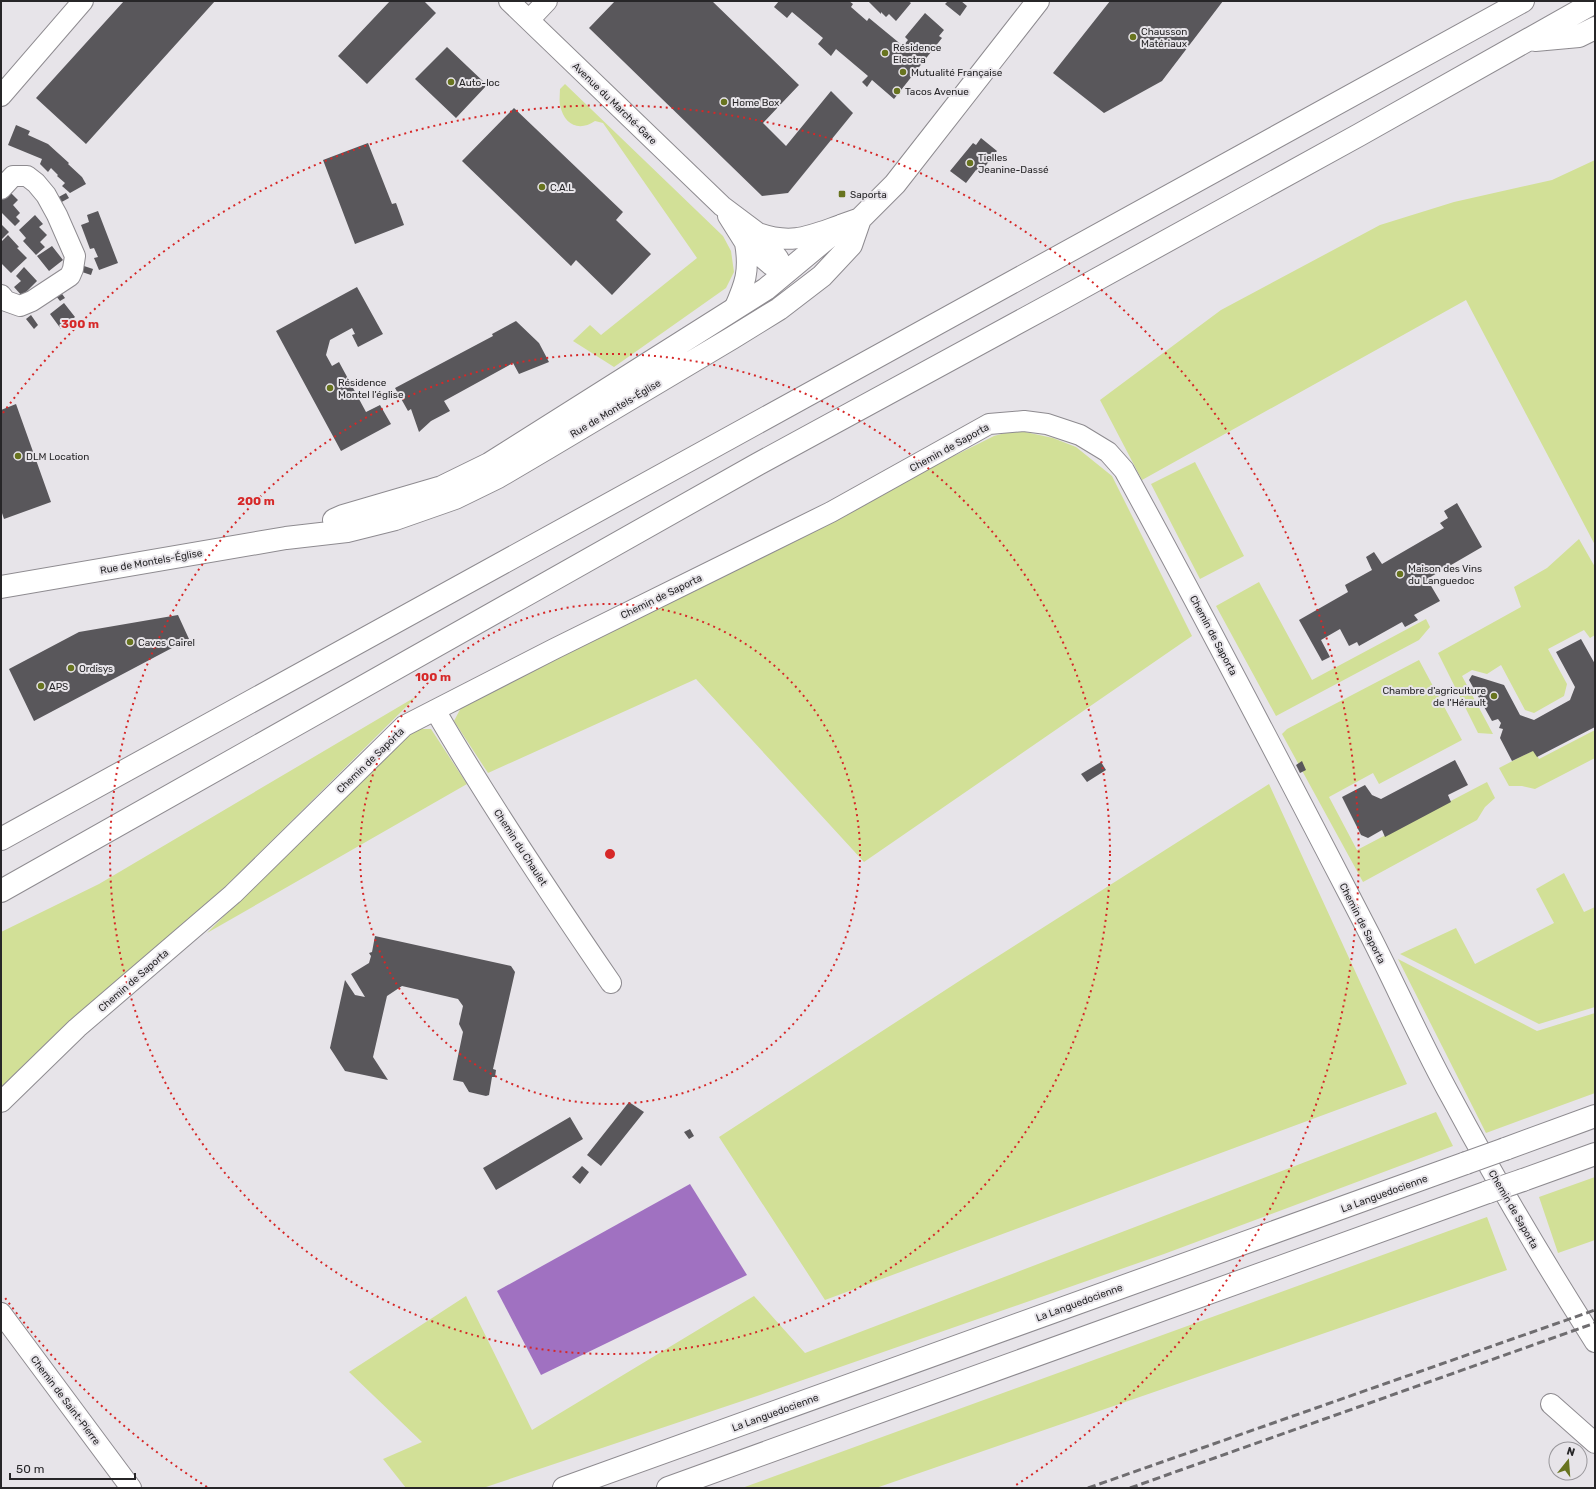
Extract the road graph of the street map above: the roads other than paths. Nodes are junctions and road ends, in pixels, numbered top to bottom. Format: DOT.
graph roads {
  1 [pos="83,1"];
  2 [pos="509,1"];
  3 [pos="547,1"];
  4 [pos="1038,1"];
  5 [pos="1523,1"];
  6 [pos="1595,2"];
  7 [pos="529,20"];
  8 [pos="1595,28"];
  9 [pos="1526,41"];
  10 [pos="1,96"];
  11 [pos="1,189"];
  12 [pos="851,222"];
  13 [pos="752,238"];
  14 [pos="786,273"];
  15 [pos="801,291"];
  16 [pos="1,295"];
  17 [pos="734,310"];
  18 [pos="419,503"];
  19 [pos="1,587"];
  20 [pos="435,710"];
  21 [pos="1,839"];
  22 [pos="1,891"];
  23 [pos="611,983"];
  24 [pos="1,1102"];
  25 [pos="1595,1116"];
  26 [pos="1595,1154"];
  27 [pos="1,1313"];
  28 [pos="1595,1342"];
  29 [pos="1551,1404"];
  30 [pos="1595,1443"];
  31 [pos="131,1488"];
  32 [pos="564,1488"];
  33 [pos="668,1488"];
  1 -- 10 [label="street"];
  2 -- 7 [label="street, Avenue du Marché-Gare"];
  3 -- 7 [label="street"];
  4 -- 12 [label="main road, Rue de Montels-Église"];
  5 -- 21 [label="main road"];
  6 -- 9 [label="main road"];
  7 -- 13 [label="street, Avenue du Marché-Gare"];
  8 -- 9 [label="main road"];
  9 -- 22 [label="main road"];
  11 -- 16 [label="street"];
  12 -- 13 [label="street"];
  12 -- 14 [label="main road, Rue de Montels-Église"];
  12 -- 15 [label="main road, Rue de Montels-Église"];
  13 -- 14 [label="street, Avenue du Marché-Gare"];
  13 -- 17 [label="street, Avenue du Marché-Gare"];
  14 -- 15 [label="main road"];
  14 -- 17 [label="main road, Rue de Montels-Église"];
  15 -- 18 [label="main road, Rue de Montels-Église"];
  17 -- 18 [label="main road, Rue de Montels-Église"];
  18 -- 19 [label="main road, Rue de Montels-Église"];
  20 -- 23 [label="street, Chemin du Chaulet"];
  20 -- 24 [label="street, Chemin de Saporta"];
  20 -- 28 [label="street, Chemin de Saporta"];
  25 -- 32 [label="main road, La Languedocienne, bridge"];
  26 -- 33 [label="main road, bridge"];
  27 -- 31 [label="street, Chemin de Saint-Pierre"];
  29 -- 30 [label="street"];
}
